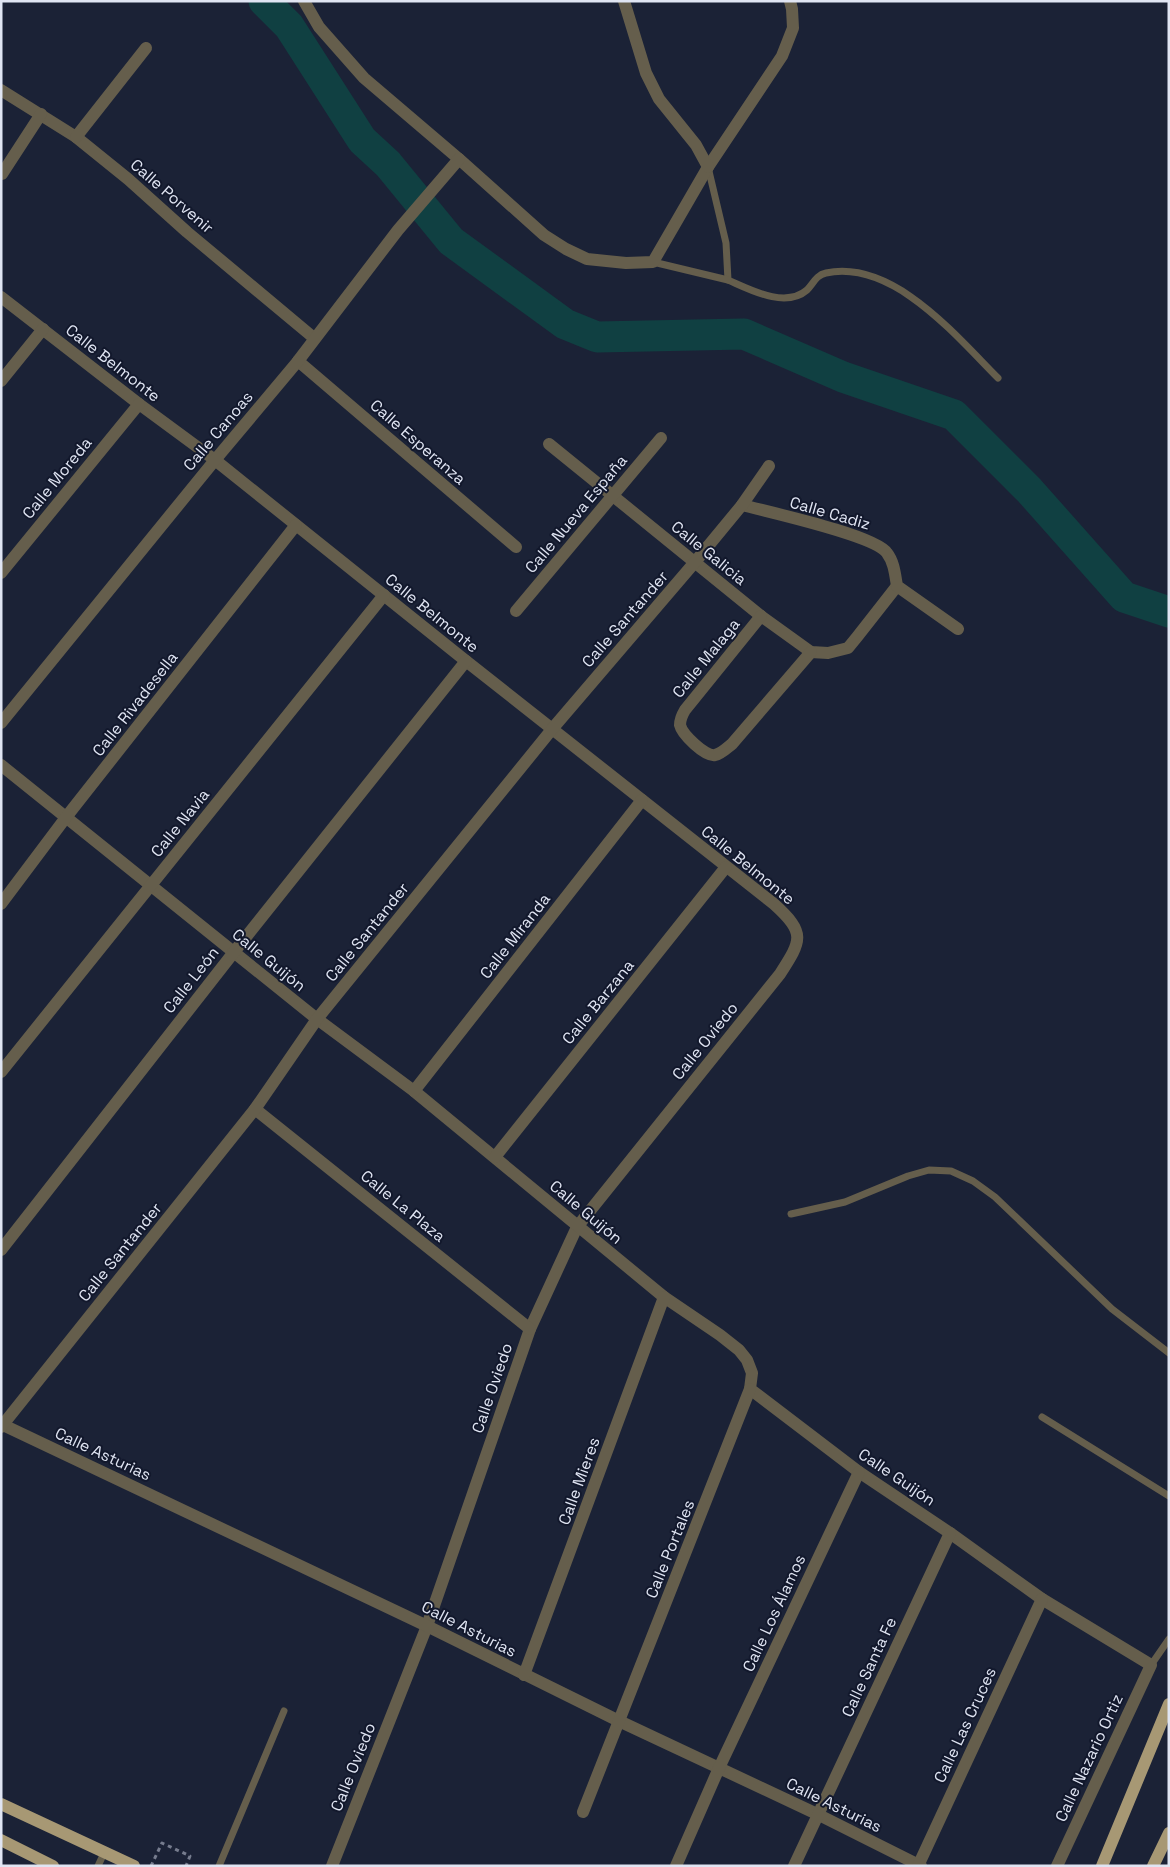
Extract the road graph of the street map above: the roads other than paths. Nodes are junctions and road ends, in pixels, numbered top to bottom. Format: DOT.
graph roads {
  1 [pos="304,1"];
  2 [pos="624,1"];
  3 [pos="790,1"];
  4 [pos="146,48"];
  5 [pos="1,90"];
  6 [pos="41,114"];
  7 [pos="76,137"];
  8 [pos="460,159"];
  9 [pos="708,167"];
  10 [pos="2,174"];
  11 [pos="653,262"];
  12 [pos="728,280"];
  13 [pos="1,297"];
  14 [pos="42,329"];
  15 [pos="314,338"];
  16 [pos="298,361"];
  17 [pos="998,378"];
  18 [pos="1,381"];
  19 [pos="138,404"];
  20 [pos="661,438"];
  21 [pos="549,444"];
  22 [pos="215,460"];
  23 [pos="769,466"];
  24 [pos="613,496"];
  25 [pos="742,505"];
  26 [pos="296,526"];
  27 [pos="516,547"];
  28 [pos="696,562"];
  29 [pos="1,574"];
  30 [pos="897,586"];
  31 [pos="384,595"];
  32 [pos="516,612"];
  33 [pos="761,616"];
  34 [pos="958,629"];
  35 [pos="811,652"];
  36 [pos="466,661"];
  37 [pos="1,723"];
  38 [pos="553,728"];
  39 [pos="1,765"];
  40 [pos="642,800"];
  41 [pos="67,816"];
  42 [pos="726,868"];
  43 [pos="150,885"];
  44 [pos="1,904"];
  45 [pos="234,952"];
  46 [pos="780,974"];
  47 [pos="317,1019"];
  48 [pos="1,1072"];
  49 [pos="414,1091"];
  50 [pos="255,1109"];
  51 [pos="495,1157"];
  52 [pos="791,1214"];
  53 [pos="577,1227"];
  54 [pos="1,1250"];
  55 [pos="664,1298"];
  56 [pos="530,1329"];
  57 [pos="1169,1353"];
  58 [pos="750,1389"];
  59 [pos="1042,1417"];
  60 [pos="2,1425"];
  61 [pos="858,1472"];
  62 [pos="1169,1496"];
  63 [pos="950,1533"];
  64 [pos="1042,1600"];
  65 [pos="427,1626"];
  66 [pos="1169,1639"];
  67 [pos="1151,1665"];
  68 [pos="524,1675"];
  69 [pos="1169,1704"];
  70 [pos="284,1711"];
  71 [pos="619,1722"];
  72 [pos="719,1768"];
  73 [pos="1,1804"];
  74 [pos="584,1812"];
  75 [pos="817,1814"];
  76 [pos="1169,1833"];
  77 [pos="1,1840"];
  78 [pos="104,1852"];
  79 [pos="919,1865"];
  80 [pos="53,1866"];
  81 [pos="98,1866"];
  82 [pos="134,1866"];
  83 [pos="219,1866"];
  84 [pos="332,1866"];
  85 [pos="676,1866"];
  86 [pos="794,1866"];
  87 [pos="1057,1866"];
  88 [pos="1102,1866"];
  89 [pos="1153,1866"];
  1 -- 8 [label="street"];
  2 -- 9 [label="street"];
  3 -- 9 [label="street"];
  4 -- 7 [label="street"];
  5 -- 6 [label="street, Calle Porvenir"];
  6 -- 7 [label="street, Calle Porvenir"];
  6 -- 10 [label="street"];
  7 -- 15 [label="street, Calle Porvenir"];
  8 -- 11 [label="street"];
  8 -- 15 [label="street, Calle Canoas"];
  9 -- 11 [label="street"];
  9 -- 12 [label="lane"];
  11 -- 12 [label="lane"];
  12 -- 17 [label="lane"];
  13 -- 14 [label="street, Calle Belmonte"];
  14 -- 18 [label="street"];
  14 -- 19 [label="street, Calle Belmonte"];
  15 -- 16 [label="street, Calle Canoas"];
  16 -- 22 [label="street, Calle Canoas"];
  16 -- 27 [label="street, Calle Esperanza"];
  19 -- 22 [label="street, Calle Belmonte"];
  19 -- 29 [label="street, Calle Moreda"];
  20 -- 24 [label="street, Calle Nueva España"];
  21 -- 24 [label="street, Calle Galicia"];
  22 -- 26 [label="street, Calle Belmonte"];
  22 -- 37 [label="street, Calle Canoas"];
  23 -- 25 [label="street, Calle Santander"];
  24 -- 28 [label="street, Calle Galicia"];
  24 -- 32 [label="street, Calle Nueva España"];
  25 -- 28 [label="street, Calle Santander"];
  25 -- 30 [label="street, Calle Cadiz"];
  26 -- 31 [label="street, Calle Belmonte"];
  26 -- 41 [label="street, Calle Rivadesella"];
  28 -- 33 [label="street, Calle Galicia"];
  28 -- 38 [label="street, Calle Santander"];
  30 -- 34 [label="street"];
  30 -- 35 [label="street"];
  31 -- 36 [label="street, Calle Belmonte"];
  31 -- 43 [label="street, Calle Navia"];
  33 -- 35 [label="street, Calle Galicia"];
  33 -- 35 [label="street, Calle Malaga"];
  36 -- 38 [label="street, Calle Belmonte"];
  36 -- 45 [label="street, Calle León"];
  38 -- 40 [label="street, Calle Belmonte"];
  38 -- 47 [label="street, Calle Santander"];
  39 -- 41 [label="street, Calle Guijón"];
  40 -- 42 [label="street, Calle Belmonte"];
  40 -- 49 [label="street, Calle Miranda"];
  41 -- 43 [label="street, Calle Guijón"];
  41 -- 44 [label="street, Calle Rivadesella"];
  42 -- 46 [label="street, Calle Belmonte"];
  42 -- 51 [label="street, Calle Barzana"];
  43 -- 45 [label="street, Calle Guijón"];
  43 -- 48 [label="street, Calle Navia"];
  45 -- 47 [label="street, Calle Guijón"];
  45 -- 54 [label="street, Calle León"];
  46 -- 53 [label="street, Calle Oviedo"];
  47 -- 49 [label="street, Calle Guijón"];
  47 -- 50 [label="street, Calle Santander"];
  49 -- 51 [label="street, Calle Guijón"];
  50 -- 56 [label="street, Calle La Plaza"];
  50 -- 60 [label="street, Calle Santander"];
  51 -- 53 [label="street, Calle Guijón"];
  52 -- 57 [label="lane"];
  53 -- 55 [label="street, Calle Guijón"];
  53 -- 56 [label="street, Calle Oviedo"];
  55 -- 58 [label="street, Calle Guijón"];
  55 -- 68 [label="street, Calle Mieres"];
  56 -- 65 [label="street, Calle Oviedo"];
  58 -- 61 [label="street, Calle Guijón"];
  58 -- 71 [label="street, Calle Portales"];
  59 -- 62 [label="lane"];
  60 -- 65 [label="street, Calle Asturias"];
  61 -- 63 [label="street, Calle Guijón"];
  61 -- 72 [label="street, Calle Los Álamos"];
  63 -- 64 [label="street, Calle Guijón"];
  63 -- 75 [label="street, Calle Santa Fe"];
  64 -- 67 [label="street, Calle Guijón"];
  64 -- 79 [label="street, Calle Las Cruces"];
  65 -- 68 [label="street, Calle Asturias"];
  65 -- 84 [label="street, Calle Oviedo"];
  66 -- 67 [label="lane"];
  67 -- 87 [label="street, Calle Nazario Ortiz"];
  68 -- 71 [label="street, Calle Asturias"];
  69 -- 88 [label="main road"];
  70 -- 83 [label="lane"];
  71 -- 72 [label="street, Calle Asturias"];
  71 -- 74 [label="street, Calle Portales"];
  72 -- 75 [label="street, Calle Asturias"];
  72 -- 85 [label="street, Calle Los Álamos"];
  73 -- 78 [label="main road"];
  75 -- 79 [label="street, Calle Asturias"];
  75 -- 86 [label="street, Calle Santa Fe"];
  76 -- 89 [label="main road"];
  77 -- 80 [label="main road"];
  78 -- 81 [label="lane"];
  78 -- 82 [label="main road"];
}
